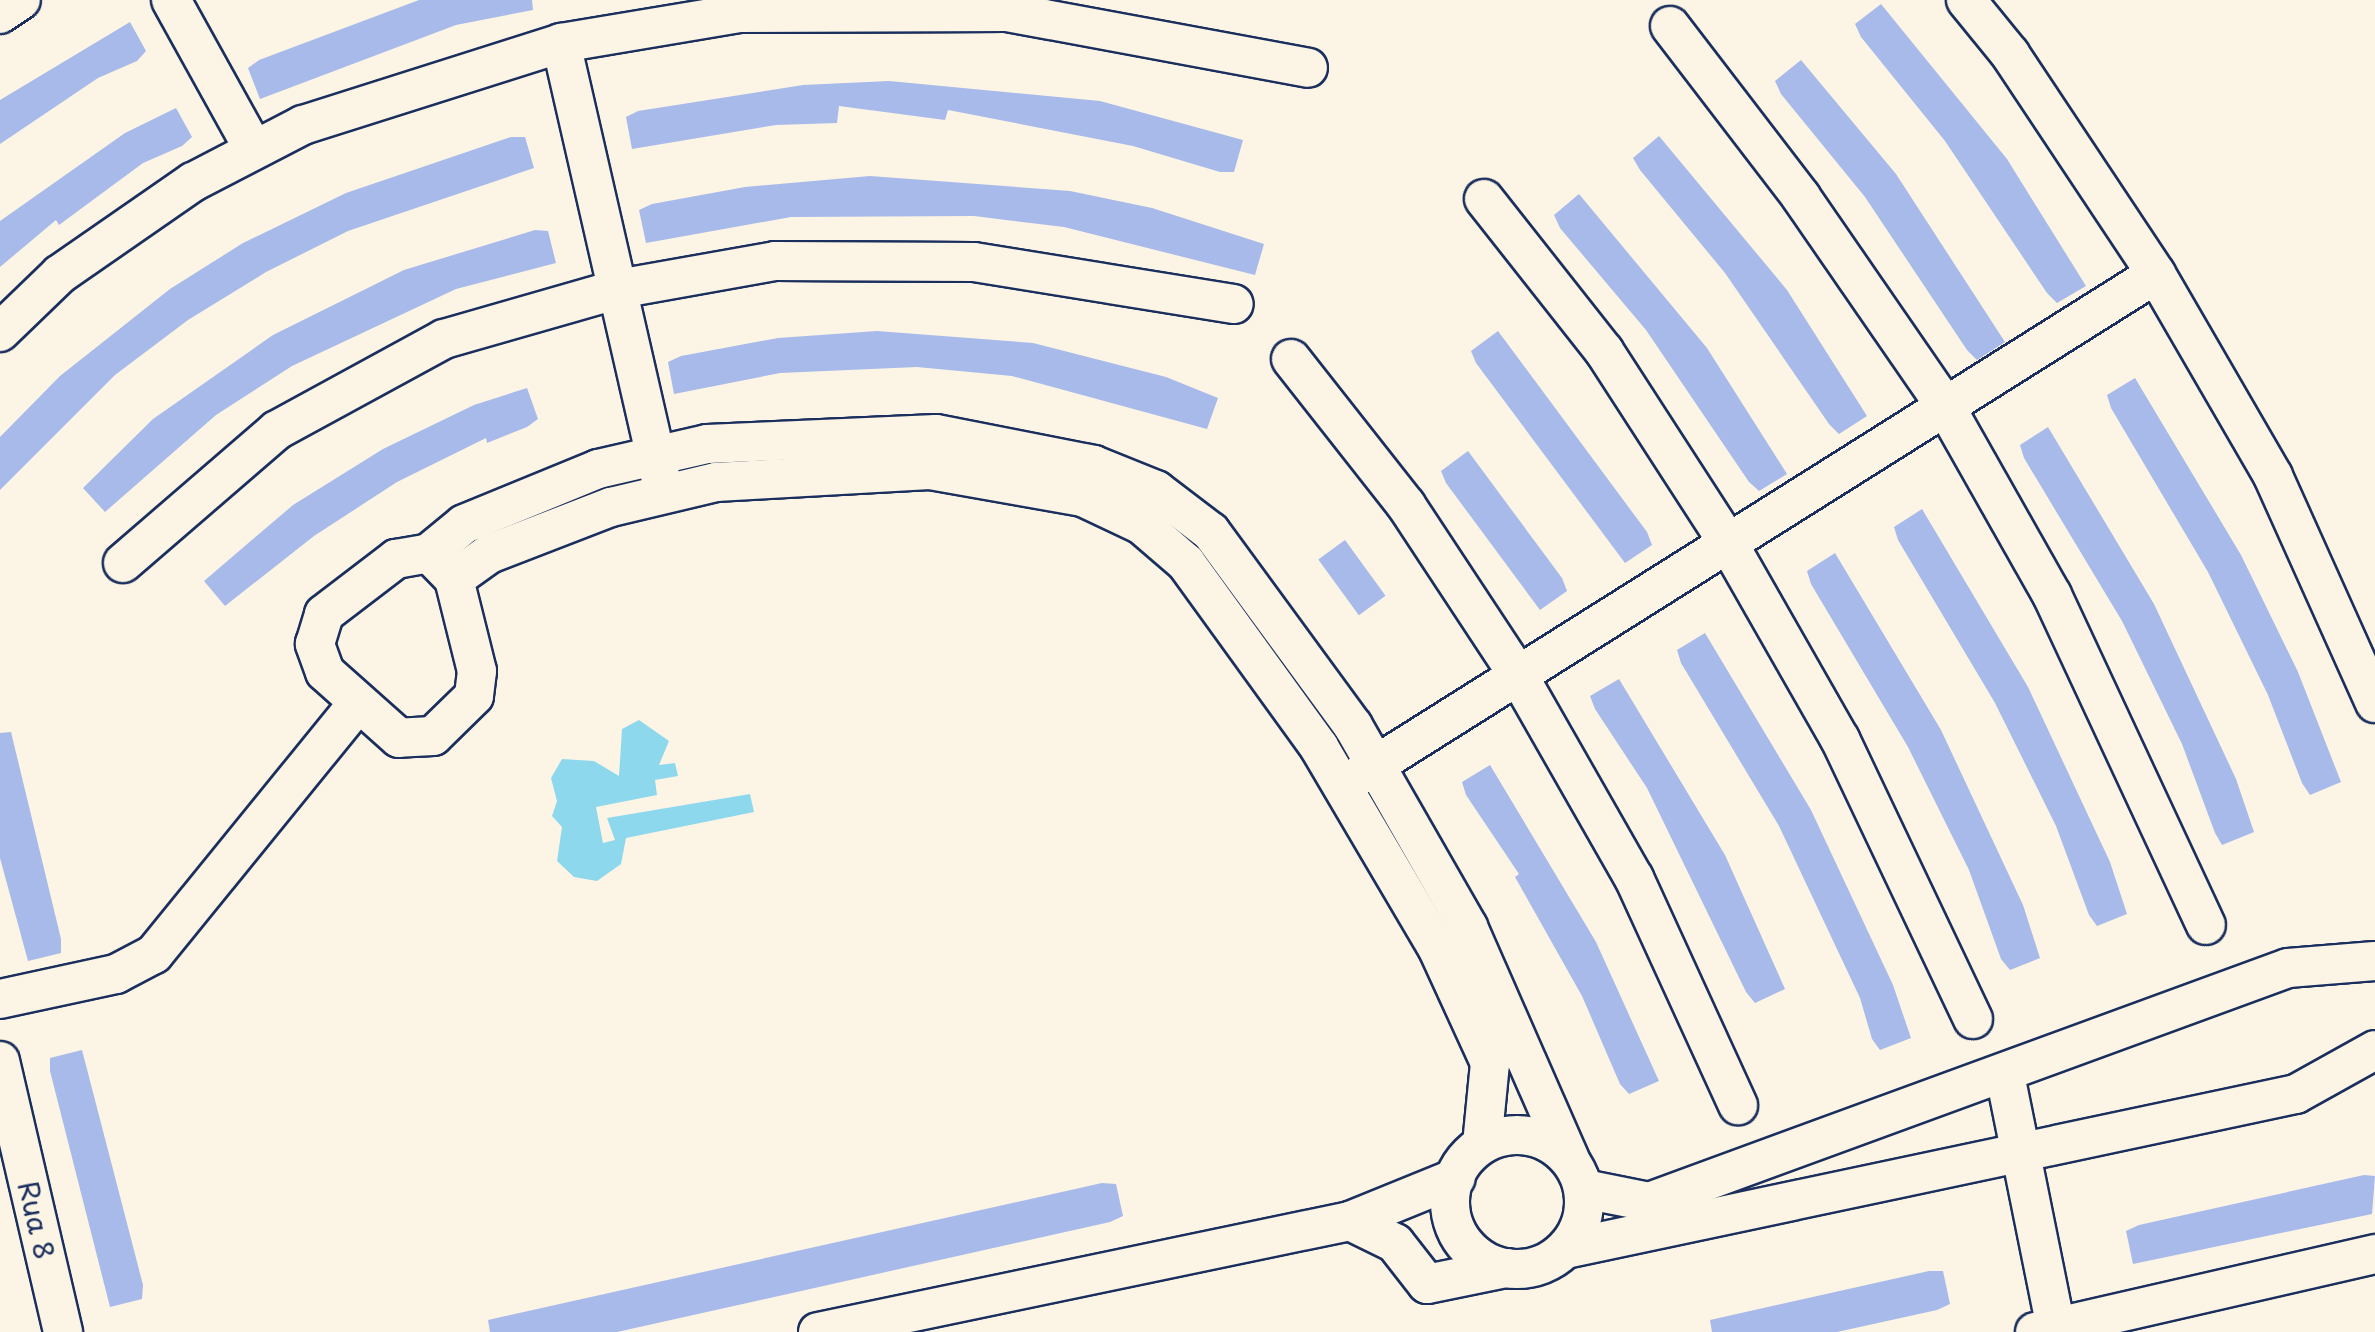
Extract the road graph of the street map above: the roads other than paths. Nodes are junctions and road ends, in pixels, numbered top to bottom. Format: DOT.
graph roads {
  1 [pos="21,0"];
  2 [pos="171,0"];
  3 [pos="1966,0"];
  4 [pos="0,14"];
  5 [pos="1670,26"];
  6 [pos="561,43"];
  7 [pos="1308,68"];
  8 [pos="254,150"];
  9 [pos="1484,199"];
  10 [pos="2156,274"];
  11 [pos="618,289"];
  12 [pos="1234,304"];
  13 [pos="0,332"];
  14 [pos="1291,359"];
  15 [pos="1945,406"];
  16 [pos="656,456"];
  17 [pos="664,494"];
  18 [pos="1728,543"];
  19 [pos="123,563"];
  20 [pos="441,566"];
  21 [pos="1518,675"];
  22 [pos="2375,703"];
  23 [pos="356,705"];
  24 [pos="1376,764"];
  25 [pos="1343,786"];
  26 [pos="2206,925"];
  27 [pos="2375,961"];
  28 [pos="0,999"];
  29 [pos="1973,1019"];
  30 [pos="2375,1050"];
  31 [pos="0,1061"];
  32 [pos="2005,1075"];
  33 [pos="1738,1105"];
  34 [pos="1482,1144"];
  35 [pos="2019,1153"];
  36 [pos="1577,1174"];
  37 [pos="1456,1178"];
  38 [pos="1350,1221"];
  39 [pos="1566,1249"];
  40 [pos="2375,1254"];
  41 [pos="1506,1268"];
  42 [pos="834,1330"];
  43 [pos="2049,1331"];
  44 [pos="63,1332"];
  1 -- 4 [label="street"];
  2 -- 8 [label="street"];
  3 -- 10 [label="street"];
  5 -- 15 [label="street"];
  6 -- 7 [label="street"];
  6 -- 8 [label="street"];
  6 -- 11 [label="street"];
  8 -- 13 [label="street"];
  9 -- 18 [label="street"];
  10 -- 15 [label="street"];
  10 -- 22 [label="street"];
  11 -- 12 [label="street"];
  11 -- 16 [label="street"];
  11 -- 19 [label="street"];
  14 -- 21 [label="street"];
  15 -- 18 [label="street"];
  15 -- 26 [label="street"];
  16 -- 17 [label="street"];
  16 -- 20 [label="street"];
  16 -- 24 [label="street"];
  17 -- 20 [label="street"];
  17 -- 25 [label="street"];
  18 -- 21 [label="street"];
  18 -- 29 [label="street"];
  20 -- 23 [label="street"];
  20 -- 23 [label="street"];
  21 -- 24 [label="street"];
  21 -- 33 [label="street"];
  23 -- 28 [label="street"];
  24 -- 25 [label="street"];
  24 -- 36 [label="street"];
  25 -- 34 [label="street"];
  27 -- 32 [label="street"];
  30 -- 35 [label="street"];
  31 -- 44 [label="street, Rua 8"];
  32 -- 35 [label="street"];
  32 -- 36 [label="street"];
  34 -- 36 [label="street"];
  34 -- 37 [label="street"];
  35 -- 39 [label="street"];
  35 -- 43 [label="street"];
  36 -- 39 [label="street"];
  37 -- 38 [label="street"];
  37 -- 41 [label="street"];
  38 -- 41 [label="street"];
  38 -- 42 [label="street"];
  39 -- 41 [label="street"];
  40 -- 43 [label="street"];
}
